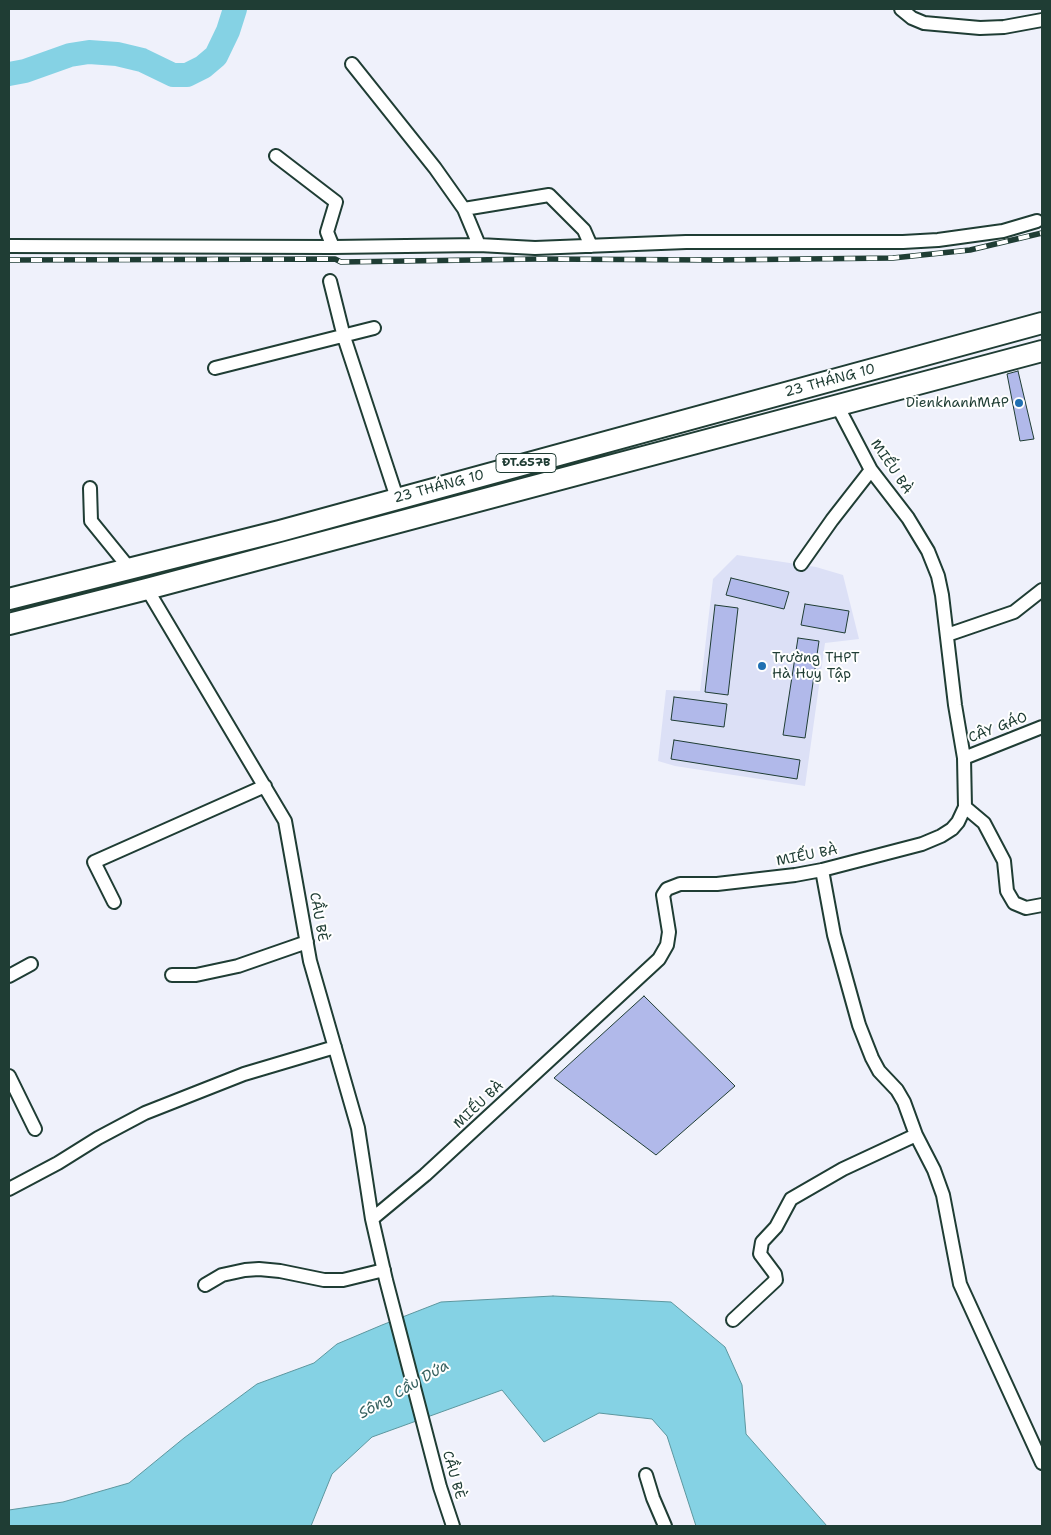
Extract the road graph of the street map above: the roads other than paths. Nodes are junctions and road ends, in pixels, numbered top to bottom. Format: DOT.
graph roads {
  1 [pos="901,9"];
  2 [pos="1042,20"];
  3 [pos="352,64"];
  4 [pos="276,156"];
  5 [pos="464,209"];
  6 [pos="1037,221"];
  7 [pos="479,245"];
  8 [pos="9,246"];
  9 [pos="591,246"];
  10 [pos="333,247"];
  11 [pos="330,281"];
  12 [pos="1042,324"];
  13 [pos="374,328"];
  14 [pos="344,337"];
  15 [pos="1042,351"];
  16 [pos="215,368"];
  17 [pos="830,381"];
  18 [pos="838,407"];
  19 [pos="872,470"];
  20 [pos="90,488"];
  21 [pos="397,498"];
  22 [pos="801,564"];
  23 [pos="130,568"];
  24 [pos="147,590"];
  25 [pos="1042,590"];
  26 [pos="9,599"];
  27 [pos="9,624"];
  28 [pos="947,635"];
  29 [pos="1042,727"];
  30 [pos="964,758"];
  31 [pos="265,786"];
  32 [pos="964,807"];
  33 [pos="822,870"];
  34 [pos="114,902"];
  35 [pos="1042,905"];
  36 [pos="307,942"];
  37 [pos="31,964"];
  38 [pos="172,975"];
  39 [pos="9,976"];
  40 [pos="335,1046"];
  41 [pos="9,1076"];
  42 [pos="35,1129"];
  43 [pos="916,1135"];
  44 [pos="9,1188"];
  45 [pos="372,1219"];
  46 [pos="385,1275"];
  47 [pos="205,1285"];
  48 [pos="733,1320"];
  49 [pos="1042,1463"];
  50 [pos="646,1475"];
  51 [pos="453,1526"];
  52 [pos="665,1526"];
  1 -- 2 [label="street"];
  3 -- 5 [label="street"];
  4 -- 10 [label="street"];
  5 -- 7 [label="street"];
  5 -- 9 [label="street"];
  6 -- 9 [label="street"];
  7 -- 9 [label="street"];
  7 -- 10 [label="street"];
  8 -- 10 [label="street"];
  11 -- 14 [label="street"];
  12 -- 17 [label="main road, 23 THÁNG 10 / ĐT.657B"];
  13 -- 14 [label="street"];
  14 -- 16 [label="street"];
  14 -- 21 [label="street"];
  15 -- 18 [label="main road, 23 THÁNG 10 / ĐT.657B"];
  17 -- 18 [label="main road"];
  17 -- 21 [label="main road, 23 THÁNG 10 / ĐT.657B"];
  18 -- 19 [label="street, MIẾU BÀ"];
  18 -- 24 [label="main road, 23 THÁNG 10 / ĐT.657B"];
  19 -- 22 [label="street"];
  19 -- 28 [label="street, MIẾU BÀ"];
  20 -- 23 [label="street"];
  21 -- 23 [label="main road, 23 THÁNG 10 / ĐT.657B"];
  23 -- 24 [label="main road"];
  23 -- 26 [label="main road, 23 THÁNG 10 / ĐT.657B"];
  24 -- 27 [label="main road, 23 THÁNG 10 / ĐT.657B"];
  24 -- 31 [label="street, CẦU BÈ"];
  25 -- 28 [label="street"];
  28 -- 30 [label="street, MIẾU BÀ"];
  29 -- 30 [label="street, CÂY GÁO"];
  30 -- 32 [label="street, MIẾU BÀ"];
  31 -- 34 [label="street"];
  31 -- 36 [label="street, CẦU BÈ"];
  32 -- 33 [label="street, MIẾU BÀ"];
  32 -- 35 [label="street"];
  33 -- 43 [label="street"];
  33 -- 45 [label="street, MIẾU BÀ"];
  36 -- 38 [label="street"];
  36 -- 40 [label="street, CẦU BÈ"];
  37 -- 39 [label="street"];
  40 -- 44 [label="street"];
  40 -- 45 [label="street, CẦU BÈ"];
  41 -- 42 [label="street"];
  43 -- 48 [label="street"];
  43 -- 49 [label="street"];
  45 -- 46 [label="street, CẦU BÈ"];
  46 -- 47 [label="street"];
  46 -- 51 [label="street, CẦU BÈ"];
  50 -- 52 [label="street"];
}
